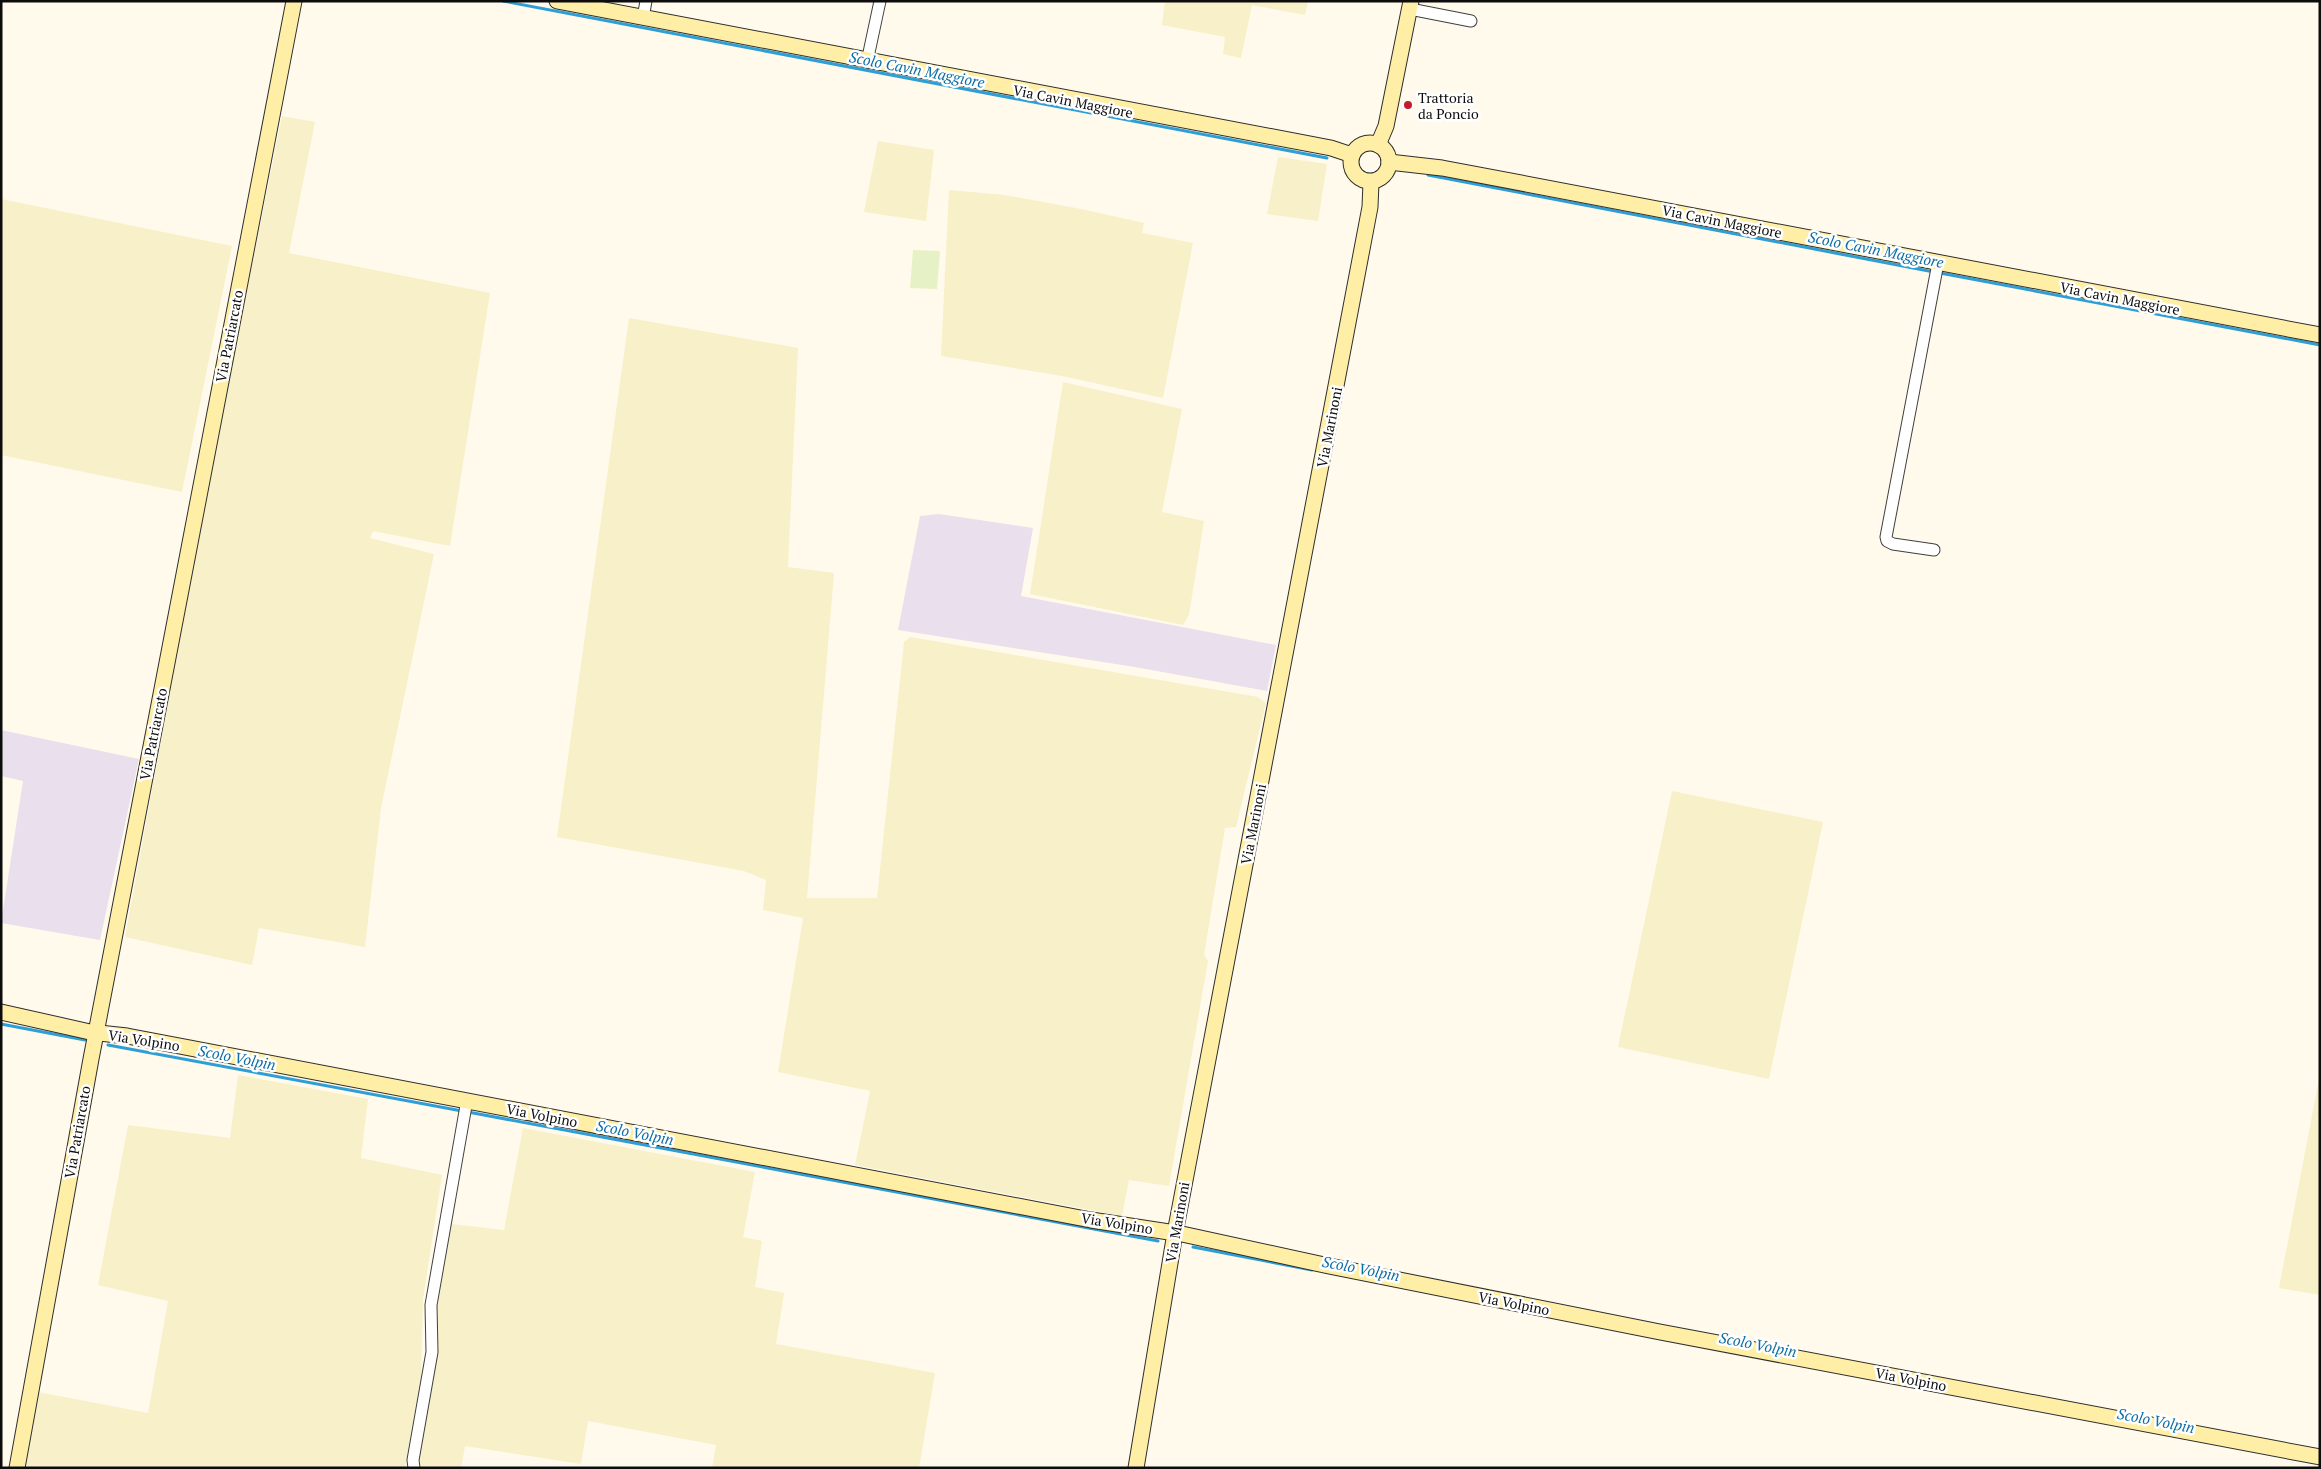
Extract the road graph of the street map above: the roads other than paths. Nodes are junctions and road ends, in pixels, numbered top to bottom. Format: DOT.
graph roads {
  1 [pos="294,1"];
  2 [pos="558,1"];
  3 [pos="646,1"];
  4 [pos="877,2"];
  5 [pos="1410,5"];
  6 [pos="643,18"];
  7 [pos="1471,21"];
  8 [pos="867,62"];
  9 [pos="1378,145"];
  10 [pos="1352,155"];
  11 [pos="1389,162"];
  12 [pos="1371,182"];
  13 [pos="1936,271"];
  14 [pos="2320,336"];
  15 [pos="1934,550"];
  16 [pos="1,1012"];
  17 [pos="96,1032"];
  18 [pos="466,1108"];
  19 [pos="1175,1233"];
  20 [pos="2320,1456"];
  21 [pos="17,1468"];
  22 [pos="414,1468"];
  23 [pos="1136,1468"];
  1 -- 17 [label="street, Via Patriarcato"];
  2 -- 6 [label="street, Via Cavin Maggiore"];
  3 -- 6 [label="street"];
  4 -- 8 [label="street"];
  5 -- 7 [label="street"];
  5 -- 9 [label="street"];
  6 -- 8 [label="street, Via Cavin Maggiore"];
  8 -- 10 [label="street, Via Cavin Maggiore"];
  9 -- 10 [label="street"];
  9 -- 11 [label="street"];
  10 -- 12 [label="street"];
  11 -- 12 [label="street"];
  11 -- 13 [label="street, Via Cavin Maggiore"];
  12 -- 19 [label="street, Via Marinoni"];
  13 -- 14 [label="street, Via Cavin Maggiore"];
  13 -- 15 [label="street"];
  16 -- 17 [label="street, Via Volpino"];
  17 -- 18 [label="street, Via Volpino"];
  17 -- 21 [label="street, Via Patriarcato"];
  18 -- 19 [label="street, Via Volpino"];
  18 -- 22 [label="street"];
  19 -- 20 [label="street, Via Volpino"];
  19 -- 23 [label="street, Via Marinoni"];
}
